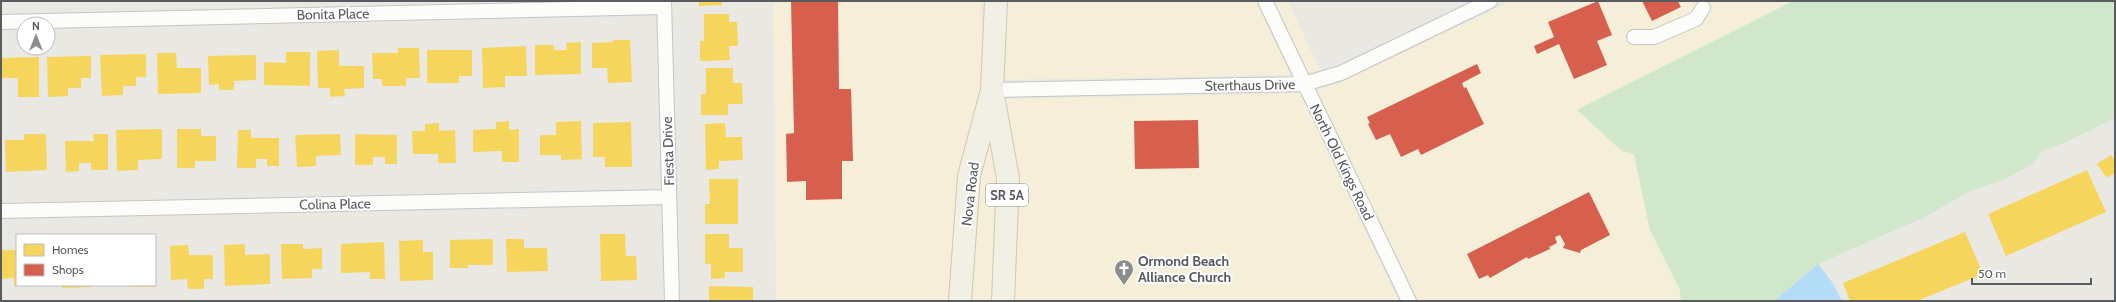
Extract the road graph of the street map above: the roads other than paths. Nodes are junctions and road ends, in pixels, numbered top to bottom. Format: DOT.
graph roads {
  1 [pos="996,1"];
  2 [pos="1265,1"];
  3 [pos="1490,1"];
  4 [pos="664,4"];
  5 [pos="1703,8"];
  6 [pos="1,22"];
  7 [pos="1634,37"];
  8 [pos="1304,84"];
  9 [pos="992,90"];
  10 [pos="669,197"];
  11 [pos="1,211"];
  12 [pos="672,301"];
  13 [pos="960,301"];
  14 [pos="1003,301"];
  15 [pos="1408,301"];
  1 -- 9 [label="main road, Nova Road / SR 5A"];
  2 -- 8 [label="street, North Old Kings Road"];
  3 -- 8 [label="street, Sterthaus Drive"];
  4 -- 6 [label="street, Bonita Place"];
  4 -- 10 [label="street, Fiesta Drive"];
  5 -- 7 [label="street"];
  8 -- 9 [label="street, Sterthaus Drive"];
  8 -- 15 [label="street, North Old Kings Road"];
  9 -- 13 [label="main road, Nova Road / SR 5A"];
  9 -- 14 [label="main road, Nova Road / SR 5A"];
  10 -- 11 [label="street, Colina Place"];
  10 -- 12 [label="street, Fiesta Drive"];
}
